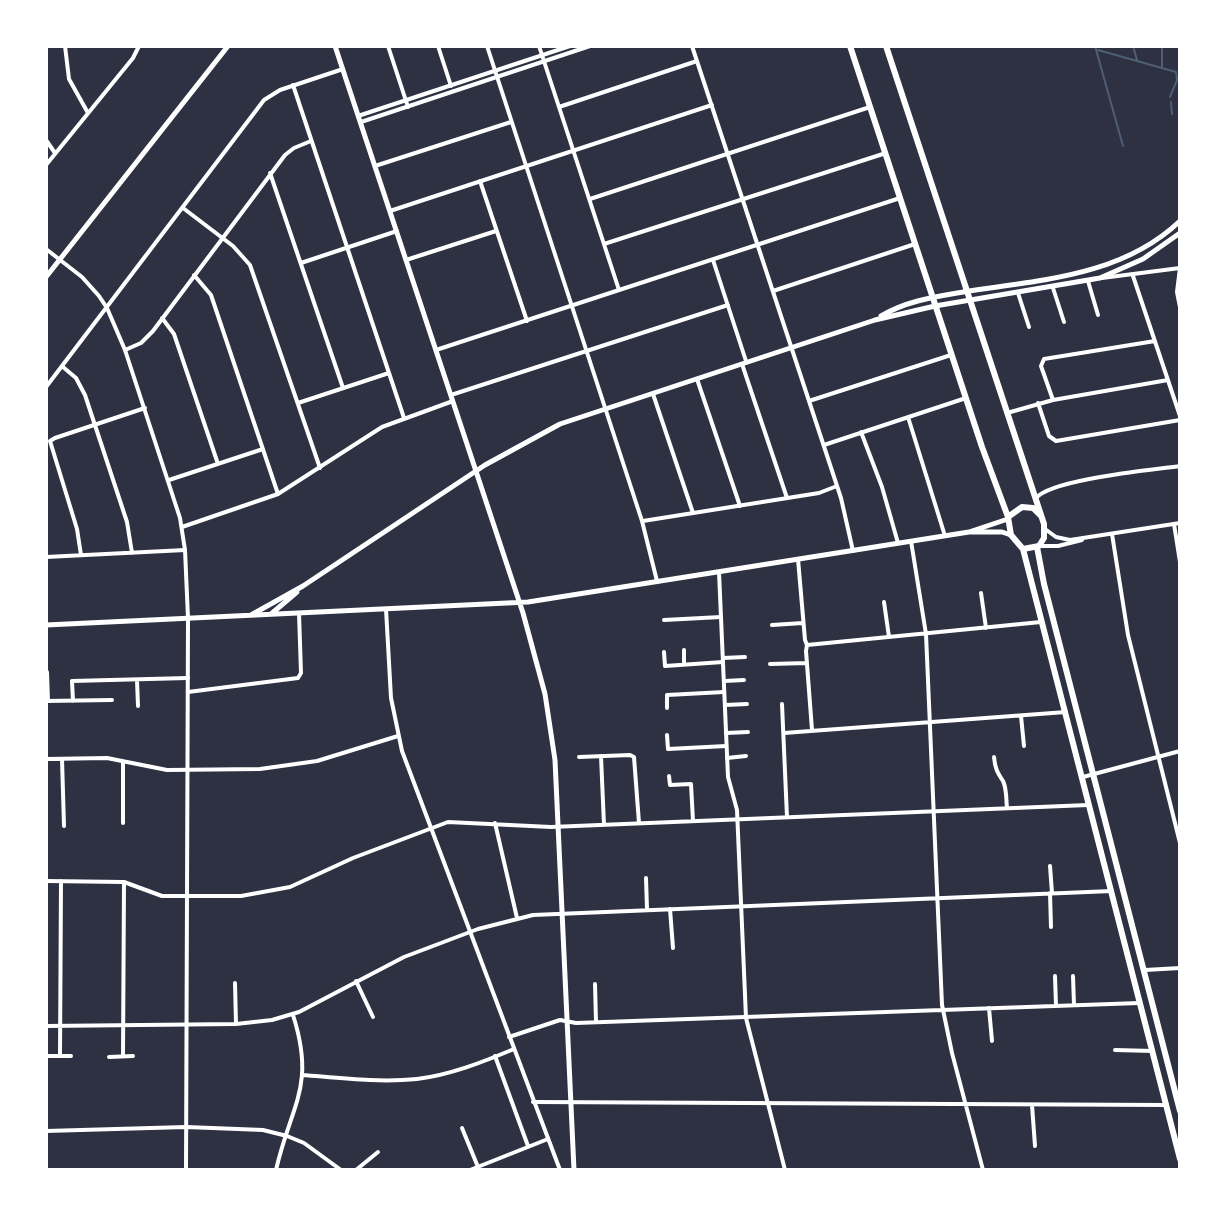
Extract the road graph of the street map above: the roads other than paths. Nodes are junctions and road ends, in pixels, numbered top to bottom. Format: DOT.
graph roads {
  1 [pos="65,46"];
  2 [pos="139,46"];
  3 [pos="228,46"];
  4 [pos="335,46"];
  5 [pos="388,46"];
  6 [pos="438,46"];
  7 [pos="487,46"];
  8 [pos="539,46"];
  9 [pos="570,46"];
  10 [pos="590,46"];
  11 [pos="692,46"];
  12 [pos="850,46"];
  13 [pos="886,46"];
  14 [pos="543,58"];
  15 [pos="697,61"];
  16 [pos="343,69"];
  17 [pos="495,71"];
  18 [pos="497,77"];
  19 [pos="293,85"];
  20 [pos="452,88"];
  21 [pos="406,100"];
  22 [pos="712,105"];
  23 [pos="408,107"];
  24 [pos="559,107"];
  25 [pos="870,107"];
  26 [pos="88,113"];
  27 [pos="360,119"];
  28 [pos="511,122"];
  29 [pos="46,140"];
  30 [pos="311,141"];
  31 [pos="574,151"];
  32 [pos="55,153"];
  33 [pos="886,153"];
  34 [pos="728,155"];
  35 [pos="46,165"];
  36 [pos="375,166"];
  37 [pos="526,166"];
  38 [pos="270,173"];
  39 [pos="480,181"];
  40 [pos="900,198"];
  41 [pos="590,199"];
  42 [pos="743,199"];
  43 [pos="183,208"];
  44 [pos="390,211"];
  45 [pos="1180,221"];
  46 [pos="397,231"];
  47 [pos="496,231"];
  48 [pos="1180,233"];
  49 [pos="222,237"];
  50 [pos="604,244"];
  51 [pos="915,244"];
  52 [pos="757,245"];
  53 [pos="347,248"];
  54 [pos="46,249"];
  55 [pos="60,259"];
  56 [pos="406,260"];
  57 [pos="713,260"];
  58 [pos="301,263"];
  59 [pos="1180,268"];
  60 [pos="194,275"];
  61 [pos="1133,276"];
  62 [pos="46,277"];
  63 [pos="1100,278"];
  64 [pos="1088,281"];
  65 [pos="1053,288"];
  66 [pos="619,290"];
  67 [pos="773,291"];
  68 [pos="967,292"];
  69 [pos="1018,293"];
  70 [pos="933,297"];
  71 [pos="970,301"];
  72 [pos="728,305"];
  73 [pos="572,306"];
  74 [pos="935,306"];
  75 [pos="1180,307"];
  76 [pos="107,308"];
  77 [pos="1098,315"];
  78 [pos="162,318"];
  79 [pos="875,320"];
  80 [pos="527,321"];
  81 [pos="1064,322"];
  82 [pos="1029,327"];
  83 [pos="1155,341"];
  84 [pos="791,347"];
  85 [pos="125,350"];
  86 [pos="436,350"];
  87 [pos="587,352"];
  88 [pos="951,355"];
  89 [pos="744,362"];
  90 [pos="62,366"];
  91 [pos="389,373"];
  92 [pos="697,378"];
  93 [pos="1168,380"];
  94 [pos="46,387"];
  95 [pos="343,388"];
  96 [pos="652,392"];
  97 [pos="452,398"];
  98 [pos="966,398"];
  99 [pos="1053,400"];
  100 [pos="809,401"];
  101 [pos="298,403"];
  102 [pos="1038,403"];
  103 [pos="145,408"];
  104 [pos="605,408"];
  105 [pos="1007,413"];
  106 [pos="908,417"];
  107 [pos="404,418"];
  108 [pos="1180,418"];
  109 [pos="95,424"];
  110 [pos="861,432"];
  111 [pos="823,445"];
  112 [pos="263,449"];
  113 [pos="218,464"];
  114 [pos="1180,466"];
  115 [pos="320,468"];
  116 [pos="476,470"];
  117 [pos="169,480"];
  118 [pos="837,486"];
  119 [pos="278,494"];
  120 [pos="1036,494"];
  121 [pos="787,498"];
  122 [pos="740,506"];
  123 [pos="693,513"];
  124 [pos="1041,516"];
  125 [pos="1008,518"];
  126 [pos="642,521"];
  127 [pos="1177,524"];
  128 [pos="182,527"];
  129 [pos="1045,529"];
  130 [pos="969,532"];
  131 [pos="1112,534"];
  132 [pos="1011,535"];
  133 [pos="945,536"];
  134 [pos="1088,538"];
  135 [pos="911,541"];
  136 [pos="898,543"];
  137 [pos="1038,546"];
  138 [pos="1023,549"];
  139 [pos="185,550"];
  140 [pos="853,551"];
  141 [pos="132,553"];
  142 [pos="81,555"];
  143 [pos="46,557"];
  144 [pos="798,559"];
  145 [pos="1180,562"];
  146 [pos="719,572"];
  147 [pos="657,582"];
  148 [pos="303,586"];
  149 [pos="981,593"];
  150 [pos="519,602"];
  151 [pos="884,602"];
  152 [pos="386,609"];
  153 [pos="299,613"];
  154 [pos="251,615"];
  155 [pos="270,615"];
  156 [pos="721,617"];
  157 [pos="188,618"];
  158 [pos="664,620"];
  159 [pos="1043,622"];
  160 [pos="803,623"];
  161 [pos="46,625"];
  162 [pos="772,625"];
  163 [pos="986,628"];
  164 [pos="926,634"];
  165 [pos="889,637"];
  166 [pos="807,645"];
  167 [pos="684,650"];
  168 [pos="664,652"];
  169 [pos="745,657"];
  170 [pos="723,660"];
  171 [pos="807,663"];
  172 [pos="684,664"];
  173 [pos="770,664"];
  174 [pos="47,672"];
  175 [pos="188,678"];
  176 [pos="137,679"];
  177 [pos="744,680"];
  178 [pos="724,681"];
  179 [pos="188,692"];
  180 [pos="724,692"];
  181 [pos="112,700"];
  182 [pos="47,701"];
  183 [pos="73,701"];
  184 [pos="747,704"];
  185 [pos="782,704"];
  186 [pos="725,705"];
  187 [pos="138,706"];
  188 [pos="667,708"];
  189 [pos="1066,712"];
  190 [pos="1021,716"];
  191 [pos="929,722"];
  192 [pos="812,730"];
  193 [pos="748,732"];
  194 [pos="726,733"];
  195 [pos="784,733"];
  196 [pos="667,735"];
  197 [pos="398,736"];
  198 [pos="726,746"];
  199 [pos="1024,746"];
  200 [pos="1180,751"];
  201 [pos="601,756"];
  202 [pos="746,756"];
  203 [pos="1158,756"];
  204 [pos="579,757"];
  205 [pos="994,757"];
  206 [pos="727,758"];
  207 [pos="46,759"];
  208 [pos="62,759"];
  209 [pos="123,761"];
  210 [pos="188,770"];
  211 [pos="1094,773"];
  212 [pos="669,776"];
  213 [pos="1083,777"];
  214 [pos="1090,805"];
  215 [pos="1007,808"];
  216 [pos="933,812"];
  217 [pos="787,818"];
  218 [pos="737,819"];
  219 [pos="693,821"];
  220 [pos="123,823"];
  221 [pos="495,823"];
  222 [pos="639,823"];
  223 [pos="604,825"];
  224 [pos="64,826"];
  225 [pos="558,827"];
  226 [pos="430,828"];
  227 [pos="1180,843"];
  228 [pos="1050,866"];
  229 [pos="646,878"];
  230 [pos="46,881"];
  231 [pos="61,881"];
  232 [pos="124,882"];
  233 [pos="1112,891"];
  234 [pos="1051,893"];
  235 [pos="187,896"];
  236 [pos="936,898"];
  237 [pos="741,906"];
  238 [pos="647,909"];
  239 [pos="670,909"];
  240 [pos="562,913"];
  241 [pos="517,918"];
  242 [pos="1051,927"];
  243 [pos="469,932"];
  244 [pos="673,948"];
  245 [pos="1130,958"];
  246 [pos="1180,968"];
  247 [pos="1145,970"];
  248 [pos="1055,976"];
  249 [pos="1073,976"];
  250 [pos="356,981"];
  251 [pos="235,983"];
  252 [pos="595,984"];
  253 [pos="1141,1003"];
  254 [pos="1074,1005"];
  255 [pos="1056,1006"];
  256 [pos="989,1008"];
  257 [pos="943,1010"];
  258 [pos="293,1015"];
  259 [pos="373,1017"];
  260 [pos="746,1018"];
  261 [pos="567,1022"];
  262 [pos="596,1022"];
  263 [pos="187,1024"];
  264 [pos="236,1024"];
  265 [pos="123,1025"];
  266 [pos="46,1026"];
  267 [pos="59,1026"];
  268 [pos="509,1037"];
  269 [pos="992,1041"];
  270 [pos="514,1049"];
  271 [pos="1115,1050"];
  272 [pos="1153,1051"];
  273 [pos="47,1056"];
  274 [pos="60,1056"];
  275 [pos="71,1056"];
  276 [pos="123,1056"];
  277 [pos="133,1056"];
  278 [pos="495,1056"];
  279 [pos="109,1057"];
  280 [pos="303,1075"];
  281 [pos="533,1102"];
  282 [pos="571,1102"];
  283 [pos="768,1103"];
  284 [pos="966,1104"];
  285 [pos="1032,1105"];
  286 [pos="1167,1105"];
  287 [pos="1180,1111"];
  288 [pos="186,1127"];
  289 [pos="462,1128"];
  290 [pos="46,1131"];
  291 [pos="287,1136"];
  292 [pos="548,1139"];
  293 [pos="528,1146"];
  294 [pos="1035,1146"];
  295 [pos="378,1152"];
  296 [pos="1180,1159"];
  297 [pos="478,1167"];
  298 [pos="186,1170"];
  299 [pos="276,1170"];
  300 [pos="341,1170"];
  301 [pos="356,1170"];
  302 [pos="470,1170"];
  303 [pos="560,1170"];
  304 [pos="574,1170"];
  305 [pos="785,1170"];
  306 [pos="983,1170"];
  1 -- 26 [label="street"];
  2 -- 26 [label="street"];
  3 -- 55 [label="main road"];
  4 -- 16 [label="main road"];
  5 -- 21 [label="street"];
  6 -- 20 [label="street"];
  7 -- 17 [label="street"];
  8 -- 14 [label="street"];
  9 -- 14 [label="street"];
  10 -- 14 [label="street"];
  11 -- 15 [label="street"];
  12 -- 25 [label="main road"];
  13 -- 68 [label="main road"];
  14 -- 17 [label="street"];
  14 -- 18 [label="street"];
  14 -- 24 [label="street"];
  15 -- 22 [label="street"];
  15 -- 24 [label="street"];
  16 -- 19 [label="street"];
  16 -- 27 [label="main road"];
  17 -- 18 [label="street"];
  17 -- 20 [label="street"];
  18 -- 20 [label="street"];
  18 -- 28 [label="street"];
  19 -- 30 [label="street"];
  19 -- 43 [label="street"];
  20 -- 21 [label="street"];
  20 -- 23 [label="street"];
  21 -- 23 [label="street"];
  21 -- 27 [label="street"];
  22 -- 31 [label="street"];
  22 -- 34 [label="street"];
  23 -- 27 [label="street"];
  24 -- 31 [label="street"];
  25 -- 33 [label="main road"];
  25 -- 34 [label="street"];
  26 -- 32 [label="street"];
  27 -- 36 [label="main road"];
  28 -- 36 [label="street"];
  28 -- 37 [label="street"];
  29 -- 32 [label="street"];
  30 -- 38 [label="street"];
  30 -- 53 [label="street"];
  31 -- 37 [label="street"];
  31 -- 41 [label="street"];
  32 -- 35 [label="street"];
  33 -- 40 [label="main road"];
  33 -- 42 [label="street"];
  34 -- 41 [label="street"];
  34 -- 42 [label="street"];
  36 -- 44 [label="main road"];
  37 -- 39 [label="street"];
  37 -- 73 [label="street"];
  38 -- 49 [label="street"];
  38 -- 58 [label="street"];
  39 -- 44 [label="street"];
  39 -- 47 [label="street"];
  40 -- 51 [label="main road"];
  40 -- 52 [label="street"];
  41 -- 50 [label="street"];
  42 -- 50 [label="street"];
  42 -- 52 [label="street"];
  43 -- 49 [label="street"];
  43 -- 76 [label="street"];
  44 -- 46 [label="main road"];
  45 -- 68 [label="main road"];
  46 -- 53 [label="street"];
  46 -- 56 [label="main road"];
  47 -- 56 [label="street"];
  47 -- 80 [label="street"];
  48 -- 63 [label="main road"];
  49 -- 60 [label="street"];
  49 -- 101 [label="street"];
  50 -- 66 [label="street"];
  51 -- 67 [label="street"];
  51 -- 70 [label="main road"];
  52 -- 57 [label="street"];
  52 -- 67 [label="street"];
  53 -- 58 [label="street"];
  53 -- 91 [label="street"];
  54 -- 55 [label="street"];
  55 -- 62 [label="main road"];
  55 -- 76 [label="street"];
  56 -- 86 [label="main road"];
  57 -- 66 [label="street"];
  57 -- 72 [label="street"];
  58 -- 95 [label="street"];
  59 -- 61 [label="street"];
  59 -- 75 [label="street"];
  60 -- 78 [label="street"];
  60 -- 112 [label="street"];
  61 -- 63 [label="street"];
  61 -- 83 [label="street"];
  63 -- 64 [label="main road"];
  64 -- 65 [label="main road"];
  64 -- 77 [label="street"];
  65 -- 69 [label="main road"];
  65 -- 81 [label="street"];
  66 -- 73 [label="street"];
  67 -- 84 [label="street"];
  68 -- 70 [label="main road"];
  68 -- 71 [label="main road"];
  69 -- 71 [label="main road"];
  69 -- 82 [label="street"];
  70 -- 74 [label="main road"];
  70 -- 79 [label="main road"];
  71 -- 74 [label="main road"];
  71 -- 105 [label="main road"];
  72 -- 87 [label="street"];
  72 -- 89 [label="street"];
  73 -- 80 [label="street"];
  73 -- 87 [label="street"];
  74 -- 79 [label="main road"];
  74 -- 88 [label="main road"];
  76 -- 85 [label="street"];
  76 -- 90 [label="street"];
  78 -- 85 [label="street"];
  78 -- 113 [label="street"];
  79 -- 84 [label="main road"];
  80 -- 86 [label="street"];
  83 -- 93 [label="street"];
  83 -- 99 [label="street"];
  84 -- 89 [label="main road"];
  84 -- 100 [label="street"];
  85 -- 103 [label="street"];
  86 -- 97 [label="main road"];
  87 -- 97 [label="street"];
  87 -- 104 [label="street"];
  88 -- 98 [label="main road"];
  88 -- 100 [label="street"];
  89 -- 92 [label="main road"];
  89 -- 121 [label="street"];
  90 -- 94 [label="street"];
  90 -- 109 [label="street"];
  91 -- 95 [label="street"];
  91 -- 107 [label="street"];
  92 -- 96 [label="main road"];
  92 -- 122 [label="street"];
  93 -- 99 [label="street"];
  93 -- 108 [label="street"];
  95 -- 101 [label="street"];
  96 -- 104 [label="main road"];
  96 -- 123 [label="street"];
  97 -- 107 [label="street"];
  97 -- 116 [label="main road"];
  98 -- 106 [label="street"];
  98 -- 125 [label="main road"];
  99 -- 102 [label="street"];
  100 -- 111 [label="street"];
  101 -- 115 [label="street"];
  102 -- 105 [label="street"];
  102 -- 108 [label="street"];
  103 -- 109 [label="street"];
  103 -- 117 [label="street"];
  104 -- 116 [label="main road"];
  104 -- 126 [label="street"];
  105 -- 120 [label="main road"];
  106 -- 110 [label="street"];
  106 -- 133 [label="street"];
  107 -- 115 [label="street"];
  109 -- 141 [label="street"];
  109 -- 142 [label="street"];
  110 -- 111 [label="street"];
  110 -- 136 [label="street"];
  111 -- 118 [label="street"];
  112 -- 113 [label="street"];
  112 -- 119 [label="street"];
  113 -- 117 [label="street"];
  114 -- 120 [label="street"];
  115 -- 119 [label="street"];
  116 -- 148 [label="main road"];
  116 -- 150 [label="main road"];
  117 -- 128 [label="street"];
  118 -- 121 [label="street"];
  118 -- 140 [label="street"];
  119 -- 128 [label="street"];
  120 -- 124 [label="main road"];
  121 -- 122 [label="street"];
  122 -- 123 [label="street"];
  123 -- 126 [label="street"];
  124 -- 125 [label="main road"];
  124 -- 129 [label="main road"];
  125 -- 130 [label="main road"];
  125 -- 132 [label="main road"];
  126 -- 147 [label="street"];
  127 -- 131 [label="street"];
  127 -- 145 [label="street"];
  128 -- 139 [label="street"];
  129 -- 134 [label="street"];
  129 -- 137 [label="main road"];
  130 -- 132 [label="main road"];
  130 -- 133 [label="main road"];
  131 -- 134 [label="street"];
  131 -- 203 [label="street"];
  132 -- 138 [label="main road"];
  133 -- 135 [label="main road"];
  134 -- 137 [label="street"];
  135 -- 136 [label="main road"];
  135 -- 164 [label="street"];
  136 -- 140 [label="main road"];
  137 -- 138 [label="main road"];
  137 -- 211 [label="main road"];
  138 -- 159 [label="main road"];
  139 -- 141 [label="street"];
  139 -- 157 [label="street"];
  140 -- 144 [label="main road"];
  141 -- 142 [label="street"];
  142 -- 143 [label="street"];
  144 -- 146 [label="main road"];
  144 -- 160 [label="street"];
  146 -- 147 [label="main road"];
  146 -- 156 [label="street"];
  147 -- 150 [label="main road"];
  148 -- 154 [label="main road"];
  148 -- 155 [label="main road"];
  149 -- 163 [label="street"];
  150 -- 152 [label="main road"];
  150 -- 225 [label="main road"];
  151 -- 165 [label="street"];
  152 -- 153 [label="main road"];
  152 -- 197 [label="street"];
  153 -- 155 [label="main road"];
  153 -- 179 [label="street"];
  154 -- 155 [label="main road"];
  154 -- 157 [label="main road"];
  156 -- 158 [label="street"];
  156 -- 170 [label="street"];
  157 -- 161 [label="main road"];
  157 -- 175 [label="street"];
  159 -- 163 [label="street"];
  159 -- 189 [label="main road"];
  160 -- 162 [label="street"];
  160 -- 166 [label="street"];
  163 -- 164 [label="street"];
  164 -- 165 [label="street"];
  164 -- 191 [label="street"];
  165 -- 166 [label="street"];
  166 -- 171 [label="street"];
  167 -- 172 [label="street"];
  168 -- 172 [label="street"];
  169 -- 170 [label="street"];
  170 -- 172 [label="street"];
  170 -- 178 [label="street"];
  171 -- 173 [label="street"];
  171 -- 192 [label="street"];
  174 -- 182 [label="street"];
  175 -- 176 [label="street"];
  175 -- 179 [label="street"];
  176 -- 183 [label="street"];
  176 -- 187 [label="street"];
  177 -- 178 [label="street"];
  178 -- 180 [label="street"];
  179 -- 210 [label="street"];
  180 -- 186 [label="street"];
  180 -- 188 [label="street"];
  181 -- 183 [label="street"];
  182 -- 183 [label="street"];
  184 -- 186 [label="street"];
  185 -- 195 [label="street"];
  186 -- 194 [label="street"];
  189 -- 190 [label="street"];
  189 -- 213 [label="main road"];
  190 -- 191 [label="street"];
  190 -- 199 [label="street"];
  191 -- 192 [label="street"];
  191 -- 216 [label="street"];
  192 -- 195 [label="street"];
  193 -- 194 [label="street"];
  194 -- 198 [label="street"];
  195 -- 217 [label="street"];
  196 -- 198 [label="street"];
  197 -- 210 [label="street"];
  197 -- 226 [label="street"];
  198 -- 206 [label="street"];
  200 -- 203 [label="street"];
  201 -- 204 [label="street"];
  201 -- 222 [label="street"];
  201 -- 223 [label="street"];
  202 -- 206 [label="street"];
  203 -- 211 [label="street"];
  203 -- 227 [label="street"];
  205 -- 215 [label="street"];
  206 -- 218 [label="street"];
  207 -- 208 [label="street"];
  208 -- 209 [label="street"];
  208 -- 224 [label="street"];
  209 -- 210 [label="street"];
  209 -- 220 [label="street"];
  210 -- 235 [label="street"];
  211 -- 213 [label="street"];
  211 -- 247 [label="main road"];
  212 -- 219 [label="street"];
  213 -- 214 [label="main road"];
  214 -- 215 [label="street"];
  214 -- 233 [label="main road"];
  215 -- 216 [label="street"];
  216 -- 217 [label="street"];
  216 -- 236 [label="street"];
  217 -- 218 [label="street"];
  218 -- 219 [label="street"];
  218 -- 237 [label="street"];
  219 -- 222 [label="street"];
  221 -- 225 [label="street"];
  221 -- 226 [label="street"];
  221 -- 241 [label="street"];
  222 -- 223 [label="street"];
  223 -- 225 [label="street"];
  225 -- 240 [label="main road"];
  226 -- 235 [label="street"];
  226 -- 243 [label="street"];
  228 -- 234 [label="street"];
  229 -- 238 [label="street"];
  230 -- 231 [label="street"];
  231 -- 232 [label="street"];
  231 -- 267 [label="street"];
  232 -- 235 [label="street"];
  232 -- 265 [label="street"];
  233 -- 234 [label="street"];
  233 -- 245 [label="main road"];
  234 -- 236 [label="street"];
  234 -- 242 [label="street"];
  235 -- 263 [label="street"];
  236 -- 237 [label="street"];
  236 -- 257 [label="street"];
  237 -- 239 [label="street"];
  237 -- 260 [label="street"];
  238 -- 239 [label="street"];
  238 -- 240 [label="street"];
  239 -- 244 [label="street"];
  240 -- 241 [label="street"];
  240 -- 261 [label="main road"];
  241 -- 243 [label="street"];
  243 -- 250 [label="street"];
  243 -- 268 [label="street"];
  245 -- 247 [label="main road"];
  245 -- 253 [label="main road"];
  246 -- 247 [label="street"];
  247 -- 287 [label="main road"];
  248 -- 255 [label="street"];
  249 -- 254 [label="street"];
  250 -- 258 [label="street"];
  250 -- 259 [label="street"];
  251 -- 264 [label="street"];
  252 -- 262 [label="street"];
  253 -- 254 [label="street"];
  253 -- 272 [label="main road"];
  254 -- 255 [label="street"];
  255 -- 256 [label="street"];
  256 -- 257 [label="street"];
  256 -- 269 [label="street"];
  257 -- 260 [label="street"];
  257 -- 284 [label="street"];
  258 -- 264 [label="street"];
  258 -- 280 [label="street"];
  260 -- 262 [label="street"];
  260 -- 283 [label="street"];
  261 -- 262 [label="street"];
  261 -- 268 [label="street"];
  261 -- 282 [label="main road"];
  263 -- 264 [label="street"];
  263 -- 265 [label="street"];
  263 -- 288 [label="street"];
  265 -- 267 [label="street"];
  265 -- 276 [label="street"];
  266 -- 267 [label="street"];
  267 -- 274 [label="street"];
  268 -- 270 [label="street"];
  270 -- 278 [label="street"];
  270 -- 281 [label="street"];
  271 -- 272 [label="street"];
  272 -- 286 [label="main road"];
  273 -- 274 [label="street"];
  274 -- 275 [label="street"];
  276 -- 277 [label="street"];
  276 -- 279 [label="street"];
  278 -- 280 [label="street"];
  278 -- 293 [label="street"];
  280 -- 291 [label="street"];
  281 -- 282 [label="street"];
  281 -- 292 [label="street"];
  282 -- 283 [label="street"];
  282 -- 304 [label="main road"];
  283 -- 284 [label="street"];
  283 -- 305 [label="street"];
  284 -- 285 [label="street"];
  284 -- 306 [label="street"];
  285 -- 286 [label="street"];
  285 -- 294 [label="street"];
  286 -- 296 [label="main road"];
  288 -- 290 [label="street"];
  288 -- 291 [label="street"];
  288 -- 298 [label="street"];
  289 -- 297 [label="street"];
  291 -- 299 [label="street"];
  291 -- 300 [label="street"];
  292 -- 293 [label="street"];
  292 -- 303 [label="street"];
  293 -- 297 [label="street"];
  295 -- 301 [label="street"];
  297 -- 302 [label="street"];
}
